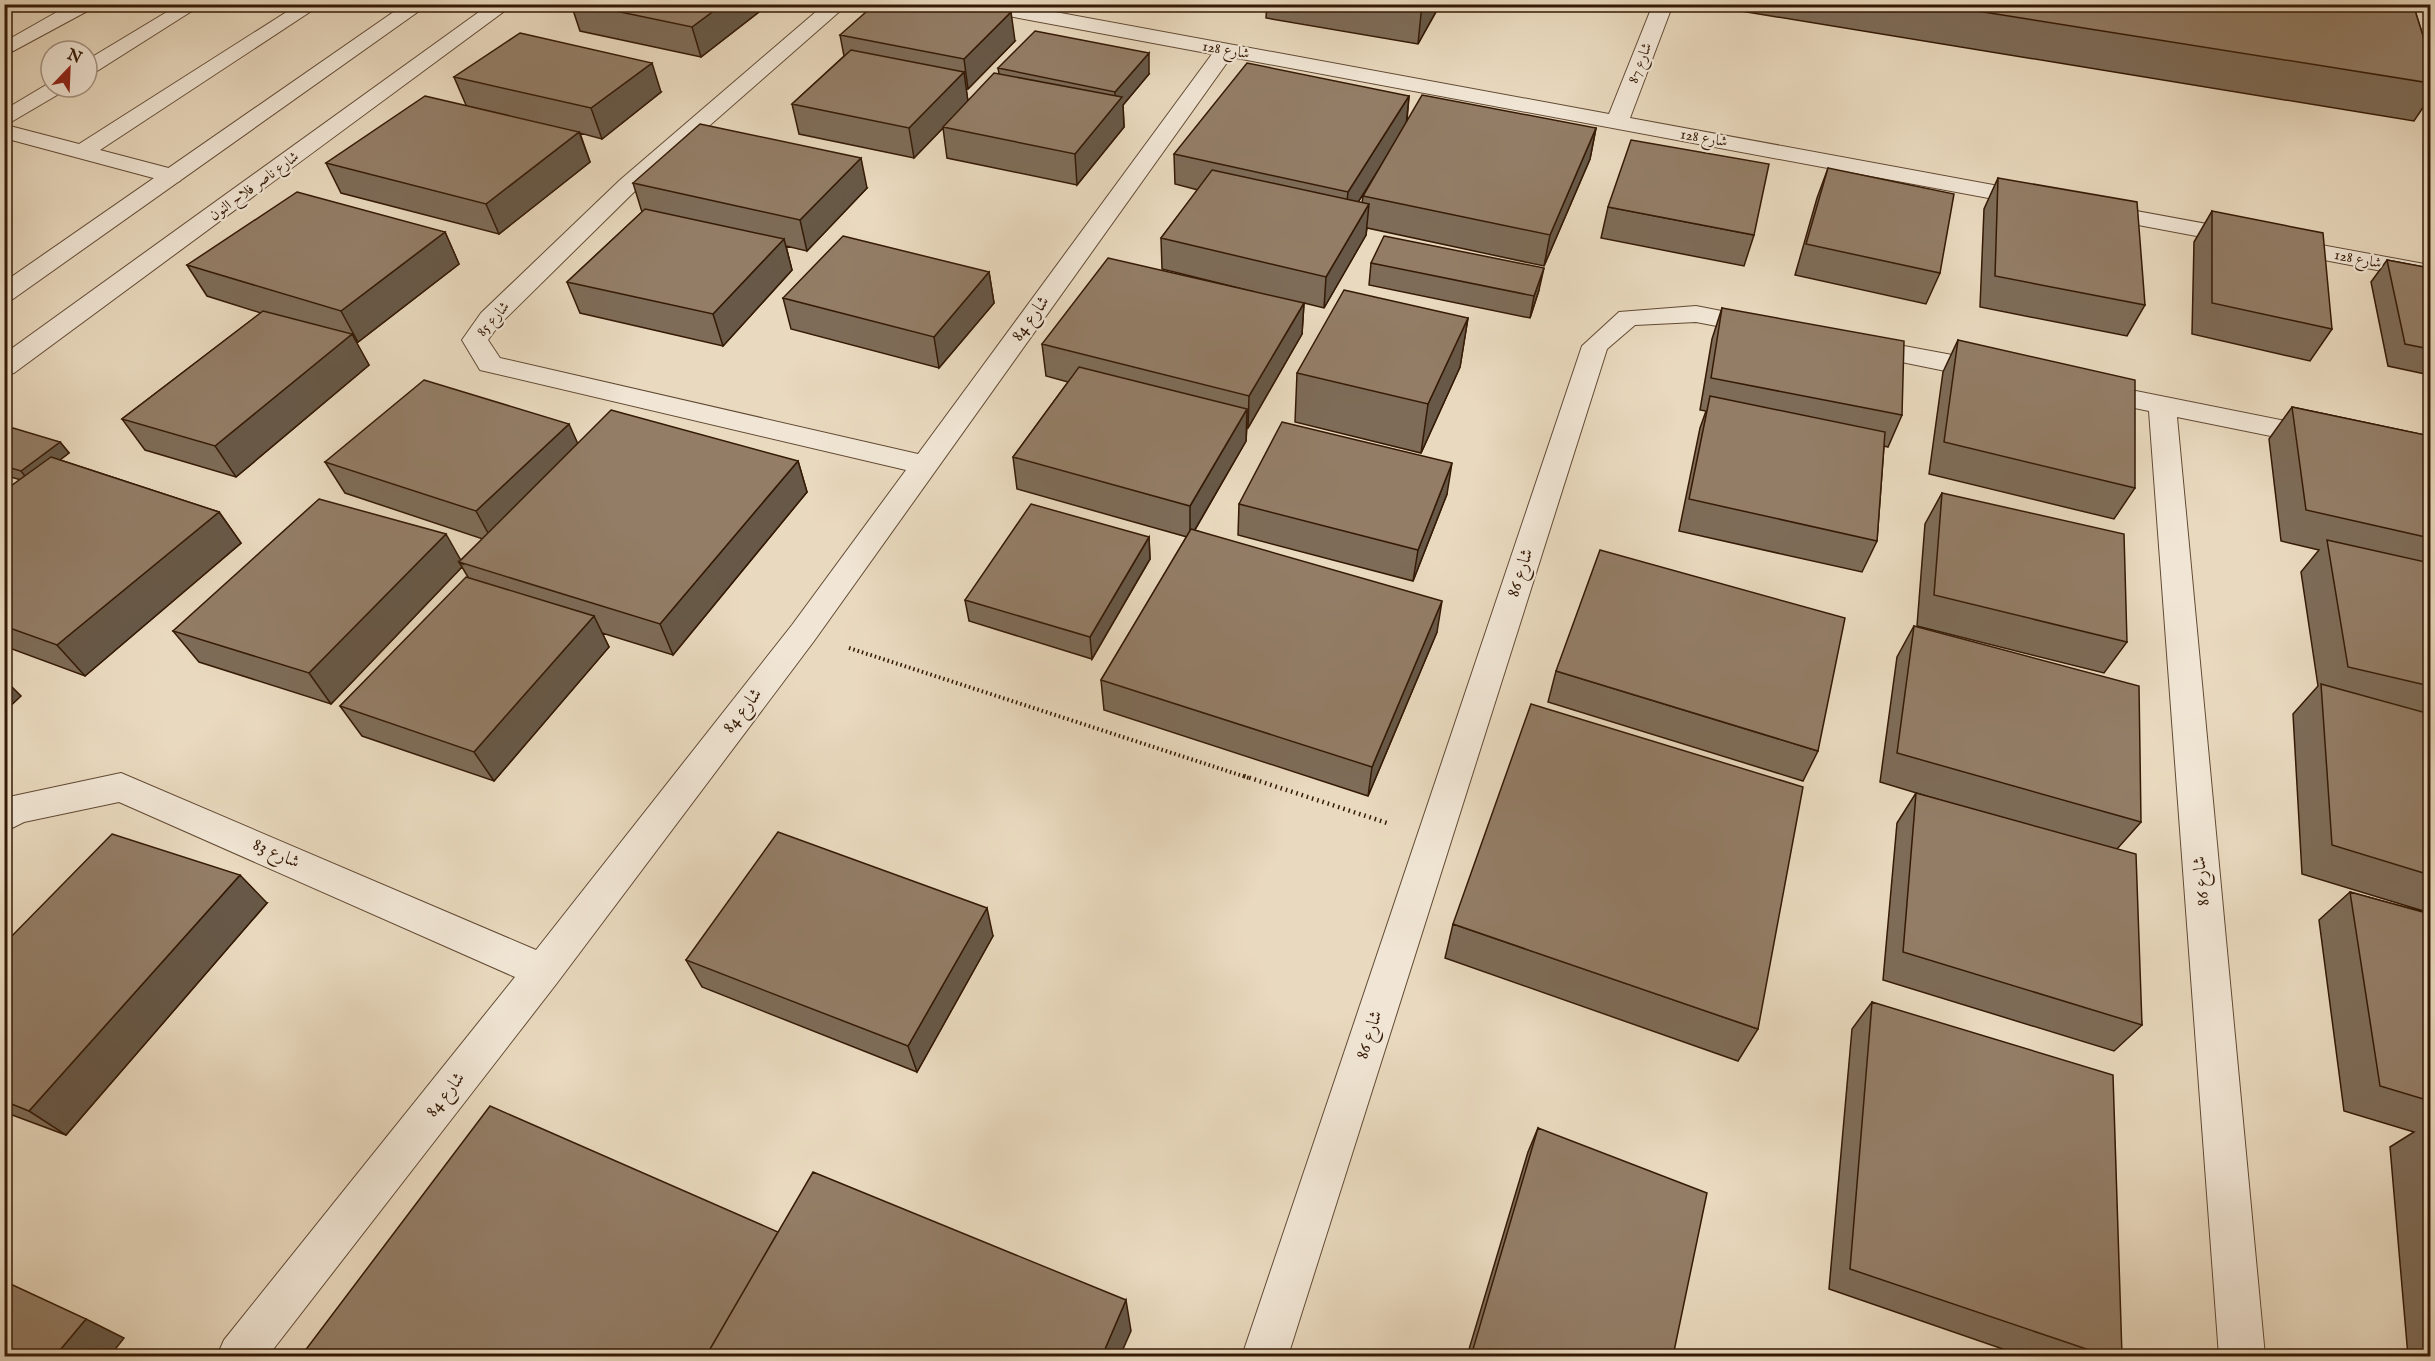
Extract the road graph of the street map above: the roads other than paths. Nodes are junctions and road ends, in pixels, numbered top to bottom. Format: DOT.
graph roads {
  1 [pos="86,4"];
  2 [pos="194,4"];
  3 [pos="313,4"];
  4 [pos="419,4"];
  5 [pos="504,4"];
  6 [pos="838,4"];
  7 [pos="976,4"];
  8 [pos="1663,4"];
  9 [pos="4,50"];
  10 [pos="1226,50"];
  11 [pos="99,62"];
  12 [pos="39,98"];
  13 [pos="4,119"];
  14 [pos="1617,122"];
  15 [pos="4,131"];
  16 [pos="82,152"];
  17 [pos="172,176"];
  18 [pos="2052,202"];
  19 [pos="2076,207"];
  20 [pos="2430,273"];
  21 [pos="4,294"];
  22 [pos="1789,332"];
  23 [pos="1836,341"];
  24 [pos="4,367"];
  25 [pos="2022,377"];
  26 [pos="2057,384"];
  27 [pos="2162,405"];
  28 [pos="2349,443"];
  29 [pos="925,465"];
  30 [pos="4,818"];
  31 [pos="543,970"];
  32 [pos="240,1356"];
  33 [pos="1265,1356"];
  34 [pos="2242,1356"];
  1 -- 9 [label="lane"];
  2 -- 11 [label="lane"];
  3 -- 16 [label="lane"];
  4 -- 17 [label="street"];
  5 -- 24 [label="street, شارع ناصر فلاح النون"];
  6 -- 29 [label="street, شارع 85"];
  7 -- 10 [label="street, شارع 128"];
  8 -- 14 [label="street, شارع 87"];
  10 -- 14 [label="street, شارع 128"];
  10 -- 29 [label="street, شارع 84"];
  12 -- 13 [label="lane"];
  14 -- 18 [label="street, شارع 128"];
  15 -- 16 [label="lane"];
  16 -- 17 [label="lane"];
  17 -- 21 [label="street"];
  19 -- 20 [label="street, شارع 128"];
  22 -- 33 [label="street, شارع 86"];
  23 -- 25 [label="street"];
  26 -- 27 [label="street"];
  27 -- 28 [label="street"];
  27 -- 34 [label="street, شارع 86"];
  29 -- 31 [label="street, شارع 84"];
  30 -- 31 [label="street, شارع 83"];
  31 -- 32 [label="street, شارع 84"];
}
